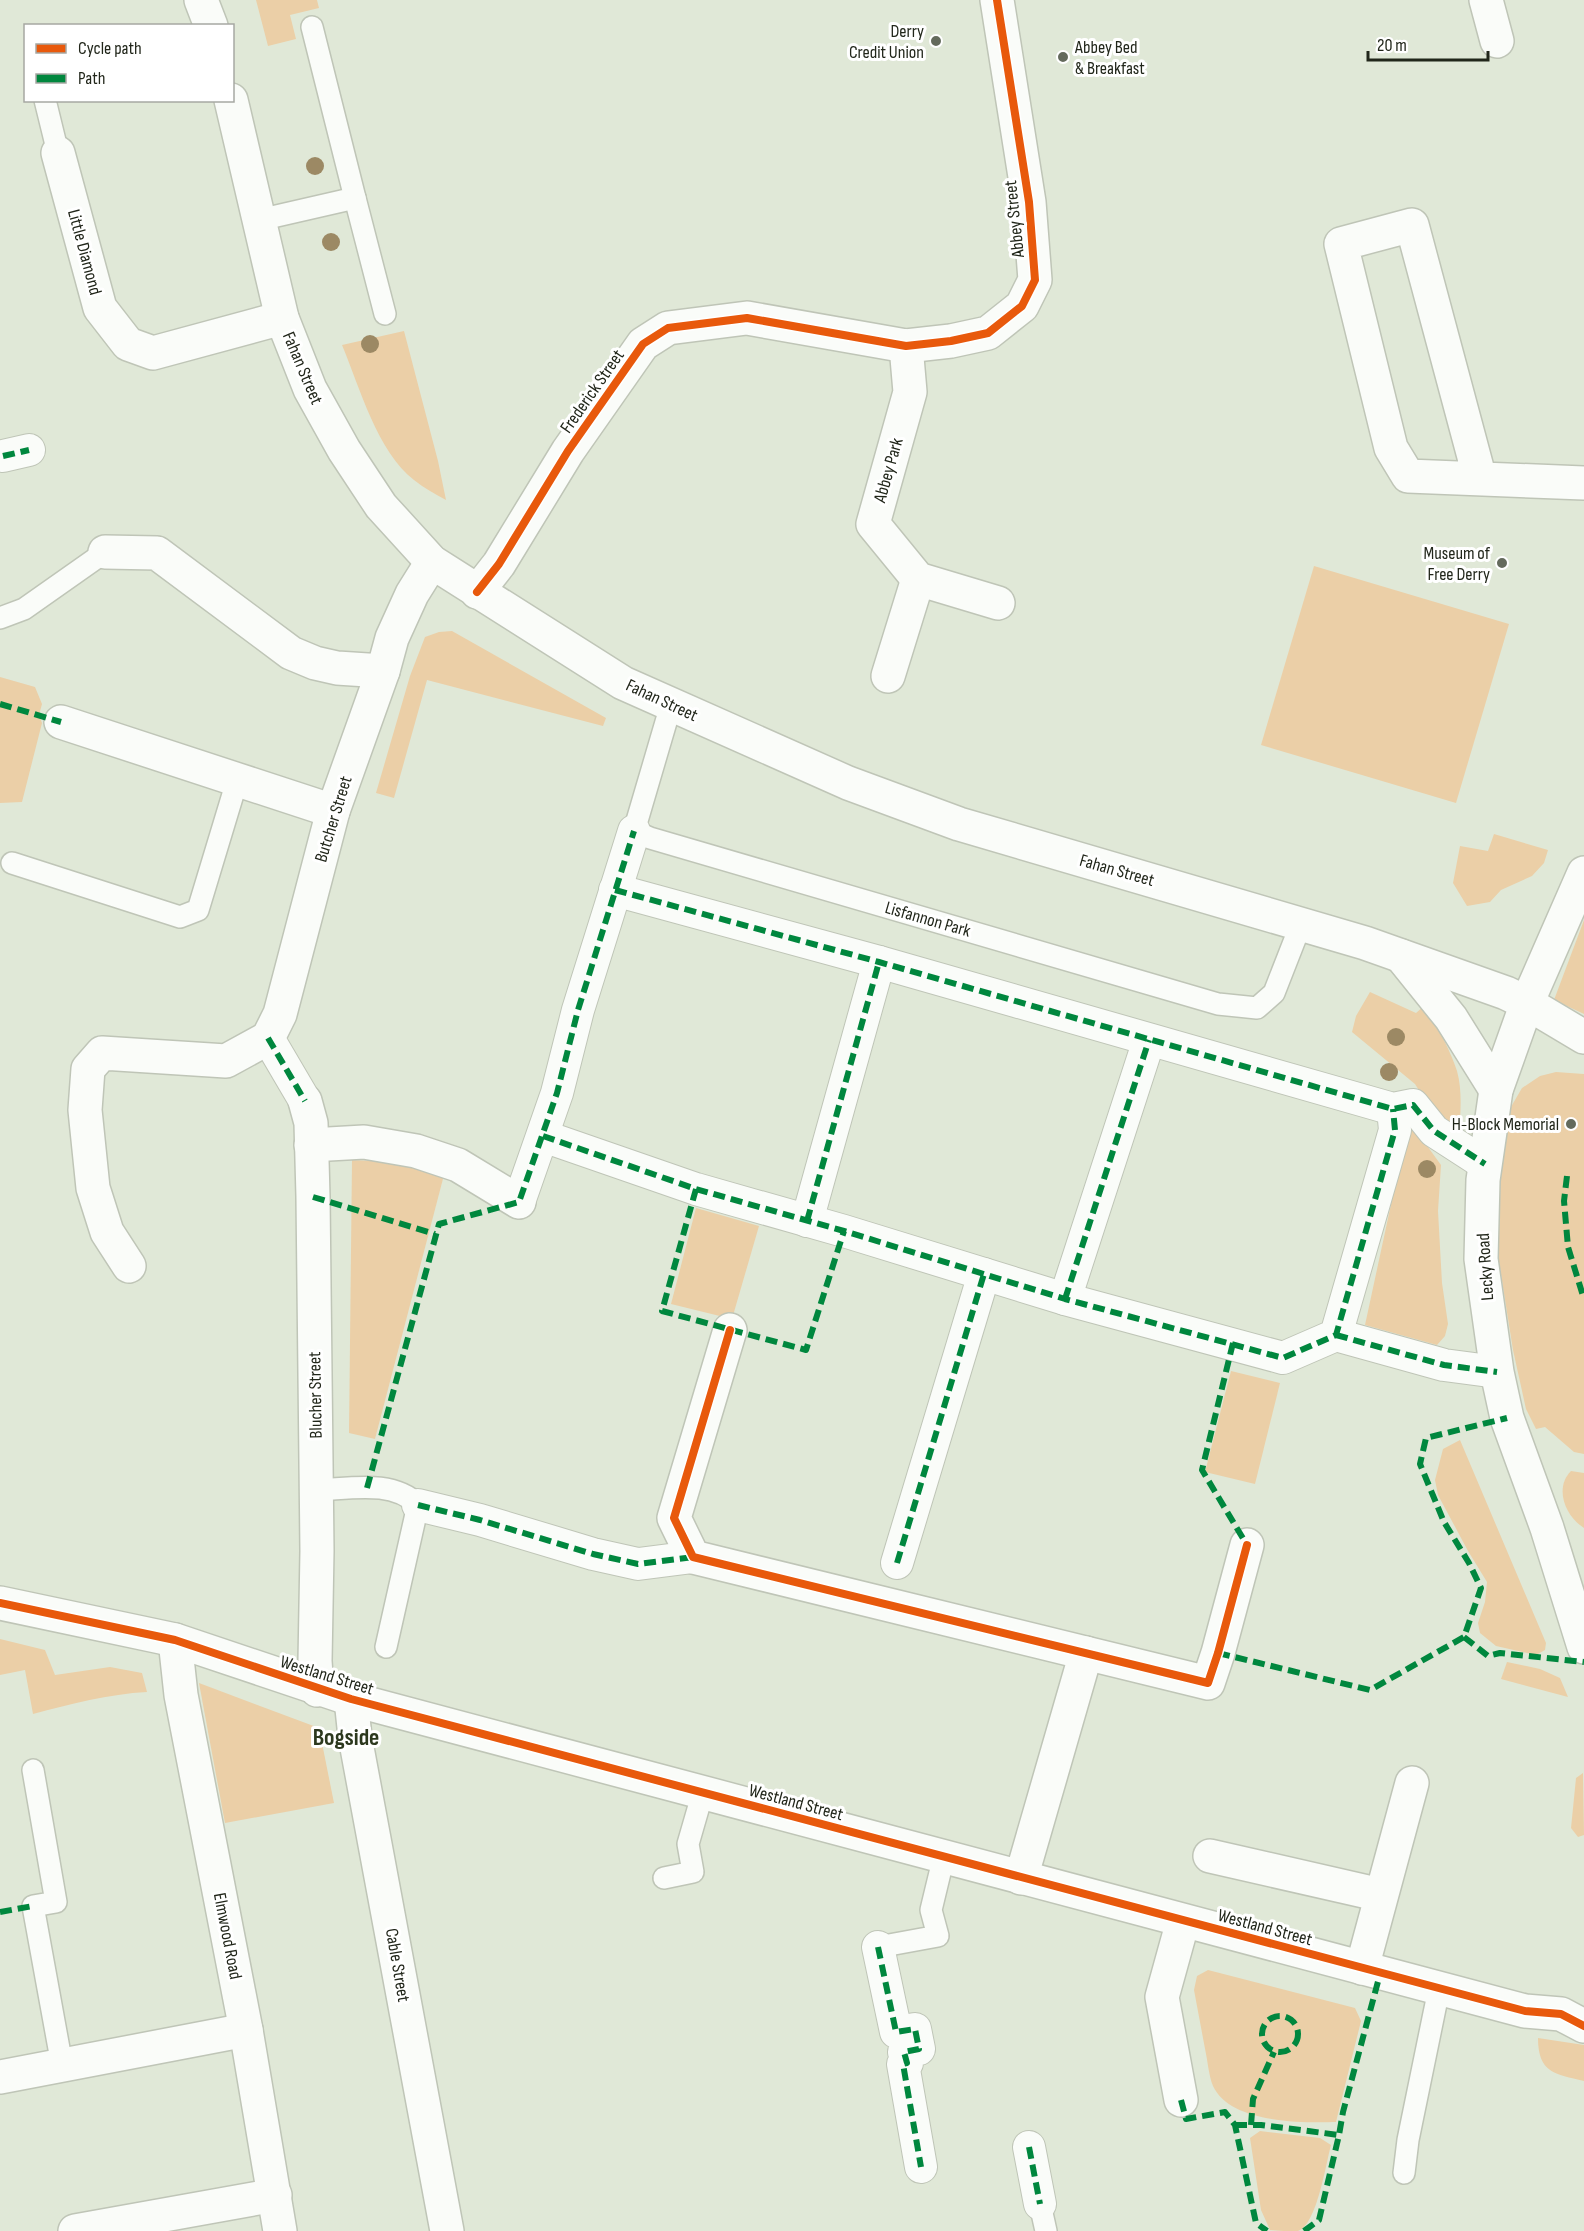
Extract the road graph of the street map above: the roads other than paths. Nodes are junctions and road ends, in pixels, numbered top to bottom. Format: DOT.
graph roads {
  1 [pos="201,0"];
  2 [pos="216,0"];
  3 [pos="997,0"];
  4 [pos="1486,0"];
  5 [pos="210,24"];
  6 [pos="218,24"];
  7 [pos="312,27"];
  8 [pos="1497,41"];
  9 [pos="45,102"];
  10 [pos="231,102"];
  11 [pos="58,153"];
  12 [pos="355,198"];
  13 [pos="259,220"];
  14 [pos="386,314"];
  15 [pos="282,318"];
  16 [pos="906,346"];
  17 [pos="1480,479"];
  18 [pos="1584,483"];
  19 [pos="105,552"];
  20 [pos="432,562"];
  21 [pos="918,579"];
  22 [pos="477,592"];
  23 [pos="998,603"];
  24 [pos="0,618"];
  25 [pos="383,671"];
  26 [pos="888,676"];
  27 [pos="672,705"];
  28 [pos="61,723"];
  29 [pos="237,781"];
  30 [pos="333,811"];
  31 [pos="634,831"];
  32 [pos="12,863"];
  33 [pos="1584,873"];
  34 [pos="615,890"];
  35 [pos="1301,924"];
  36 [pos="1399,955"];
  37 [pos="879,962"];
  38 [pos="1527,1003"];
  39 [pos="1584,1037"];
  40 [pos="268,1038"];
  41 [pos="1149,1040"];
  42 [pos="1496,1090"];
  43 [pos="306,1101"];
  44 [pos="1393,1108"];
  45 [pos="543,1136"];
  46 [pos="311,1145"];
  47 [pos="1485,1164"];
  48 [pos="519,1202"];
  49 [pos="807,1221"];
  50 [pos="129,1266"];
  51 [pos="984,1274"];
  52 [pos="1065,1299"];
  53 [pos="730,1330"];
  54 [pos="1336,1335"];
  55 [pos="1497,1372"];
  56 [pos="316,1490"];
  57 [pos="418,1505"];
  58 [pos="1547,1528"];
  59 [pos="1247,1545"];
  60 [pos="693,1557"];
  61 [pos="1584,1560"];
  62 [pos="897,1563"];
  63 [pos="0,1603"];
  64 [pos="175,1640"];
  65 [pos="386,1647"];
  66 [pos="1584,1647"];
  67 [pos="1086,1653"];
  68 [pos="317,1690"];
  69 [pos="351,1700"];
  70 [pos="33,1770"];
  71 [pos="1412,1783"];
  72 [pos="703,1792"];
  73 [pos="944,1856"];
  74 [pos="1210,1856"];
  75 [pos="664,1878"];
  76 [pos="1021,1878"];
  77 [pos="1381,1896"];
  78 [pos="1183,1921"];
  79 [pos="878,1947"];
  80 [pos="1362,1968"];
  81 [pos="1438,1989"];
  82 [pos="1576,2015"];
  83 [pos="246,2030"];
  84 [pos="62,2066"];
  85 [pos="0,2077"];
  86 [pos="1181,2100"];
  87 [pos="1029,2147"];
  88 [pos="921,2167"];
  89 [pos="1404,2173"];
  90 [pos="274,2195"];
  91 [pos="1043,2218"];
  92 [pos="75,2231"];
  93 [pos="280,2231"];
  94 [pos="447,2231"];
  1 -- 5 [label="street"];
  2 -- 6 [label="street"];
  3 -- 16 [label="street, Abbey Street"];
  4 -- 8 [label="street"];
  7 -- 12 [label="lane"];
  9 -- 11 [label="lane, Little Diamond"];
  10 -- 13 [label="street, Fahan Street"];
  11 -- 15 [label="street, Little Diamond"];
  12 -- 13 [label="lane"];
  12 -- 14 [label="lane"];
  13 -- 15 [label="street, Fahan Street"];
  15 -- 20 [label="street, Fahan Street"];
  16 -- 21 [label="street, Abbey Park"];
  16 -- 22 [label="street, Frederick Street"];
  17 -- 17 [label="street"];
  17 -- 18 [label="street"];
  19 -- 24 [label="lane"];
  19 -- 25 [label="street"];
  20 -- 22 [label="street, Fahan Street"];
  20 -- 25 [label="street, Butcher Street"];
  21 -- 23 [label="street"];
  21 -- 26 [label="street"];
  22 -- 27 [label="street, Fahan Street"];
  25 -- 30 [label="street, Butcher Street"];
  27 -- 31 [label="lane"];
  27 -- 35 [label="street, Fahan Street"];
  28 -- 29 [label="street"];
  29 -- 30 [label="street"];
  29 -- 32 [label="lane"];
  30 -- 40 [label="street, Butcher Street"];
  31 -- 34 [label="street"];
  31 -- 35 [label="lane, Lisfannon Park"];
  33 -- 38 [label="street, Lecky Road"];
  34 -- 37 [label="street"];
  34 -- 45 [label="street"];
  35 -- 36 [label="street, Fahan Street"];
  36 -- 38 [label="street, Fahan Street"];
  36 -- 42 [label="street"];
  37 -- 41 [label="street"];
  37 -- 49 [label="street"];
  38 -- 39 [label="street, Fahan Street"];
  38 -- 42 [label="street, Lecky Road"];
  40 -- 43 [label="street"];
  40 -- 50 [label="street"];
  41 -- 44 [label="street"];
  41 -- 52 [label="street"];
  42 -- 47 [label="street, Lecky Road"];
  43 -- 46 [label="street, Blucher Street"];
  44 -- 47 [label="street"];
  44 -- 54 [label="street"];
  45 -- 48 [label="street"];
  45 -- 49 [label="street"];
  46 -- 48 [label="street"];
  46 -- 56 [label="street, Blucher Street"];
  47 -- 55 [label="street, Lecky Road"];
  49 -- 51 [label="street"];
  51 -- 52 [label="street"];
  51 -- 62 [label="street"];
  52 -- 54 [label="street"];
  53 -- 60 [label="street"];
  54 -- 55 [label="street"];
  55 -- 58 [label="street, Lecky Road"];
  56 -- 57 [label="lane"];
  56 -- 68 [label="street, Blucher Street"];
  57 -- 60 [label="street"];
  57 -- 65 [label="lane"];
  58 -- 61 [label="street, Lecky Road"];
  58 -- 66 [label="street, Lecky Road"];
  59 -- 67 [label="street"];
  60 -- 67 [label="street"];
  63 -- 64 [label="street, Westland Street"];
  64 -- 68 [label="street, Westland Street"];
  64 -- 83 [label="street, Elmwood Road"];
  67 -- 76 [label="street"];
  68 -- 69 [label="street, Westland Street"];
  69 -- 72 [label="street, Westland Street"];
  69 -- 94 [label="street, Cable Street"];
  70 -- 84 [label="lane"];
  71 -- 77 [label="street"];
  72 -- 73 [label="street, Westland Street"];
  72 -- 75 [label="lane"];
  73 -- 76 [label="street, Westland Street"];
  73 -- 79 [label="lane"];
  74 -- 77 [label="street"];
  76 -- 78 [label="street, Westland Street"];
  77 -- 80 [label="street"];
  78 -- 80 [label="street, Westland Street"];
  78 -- 86 [label="street"];
  79 -- 88 [label="street"];
  80 -- 81 [label="street, Westland Street"];
  81 -- 82 [label="street, Westland Street"];
  81 -- 89 [label="lane"];
  83 -- 84 [label="street"];
  83 -- 90 [label="street, Elmwood Road"];
  84 -- 85 [label="street"];
  87 -- 91 [label="street"];
  90 -- 92 [label="street"];
  90 -- 93 [label="street, Elmwood Road"];
}
